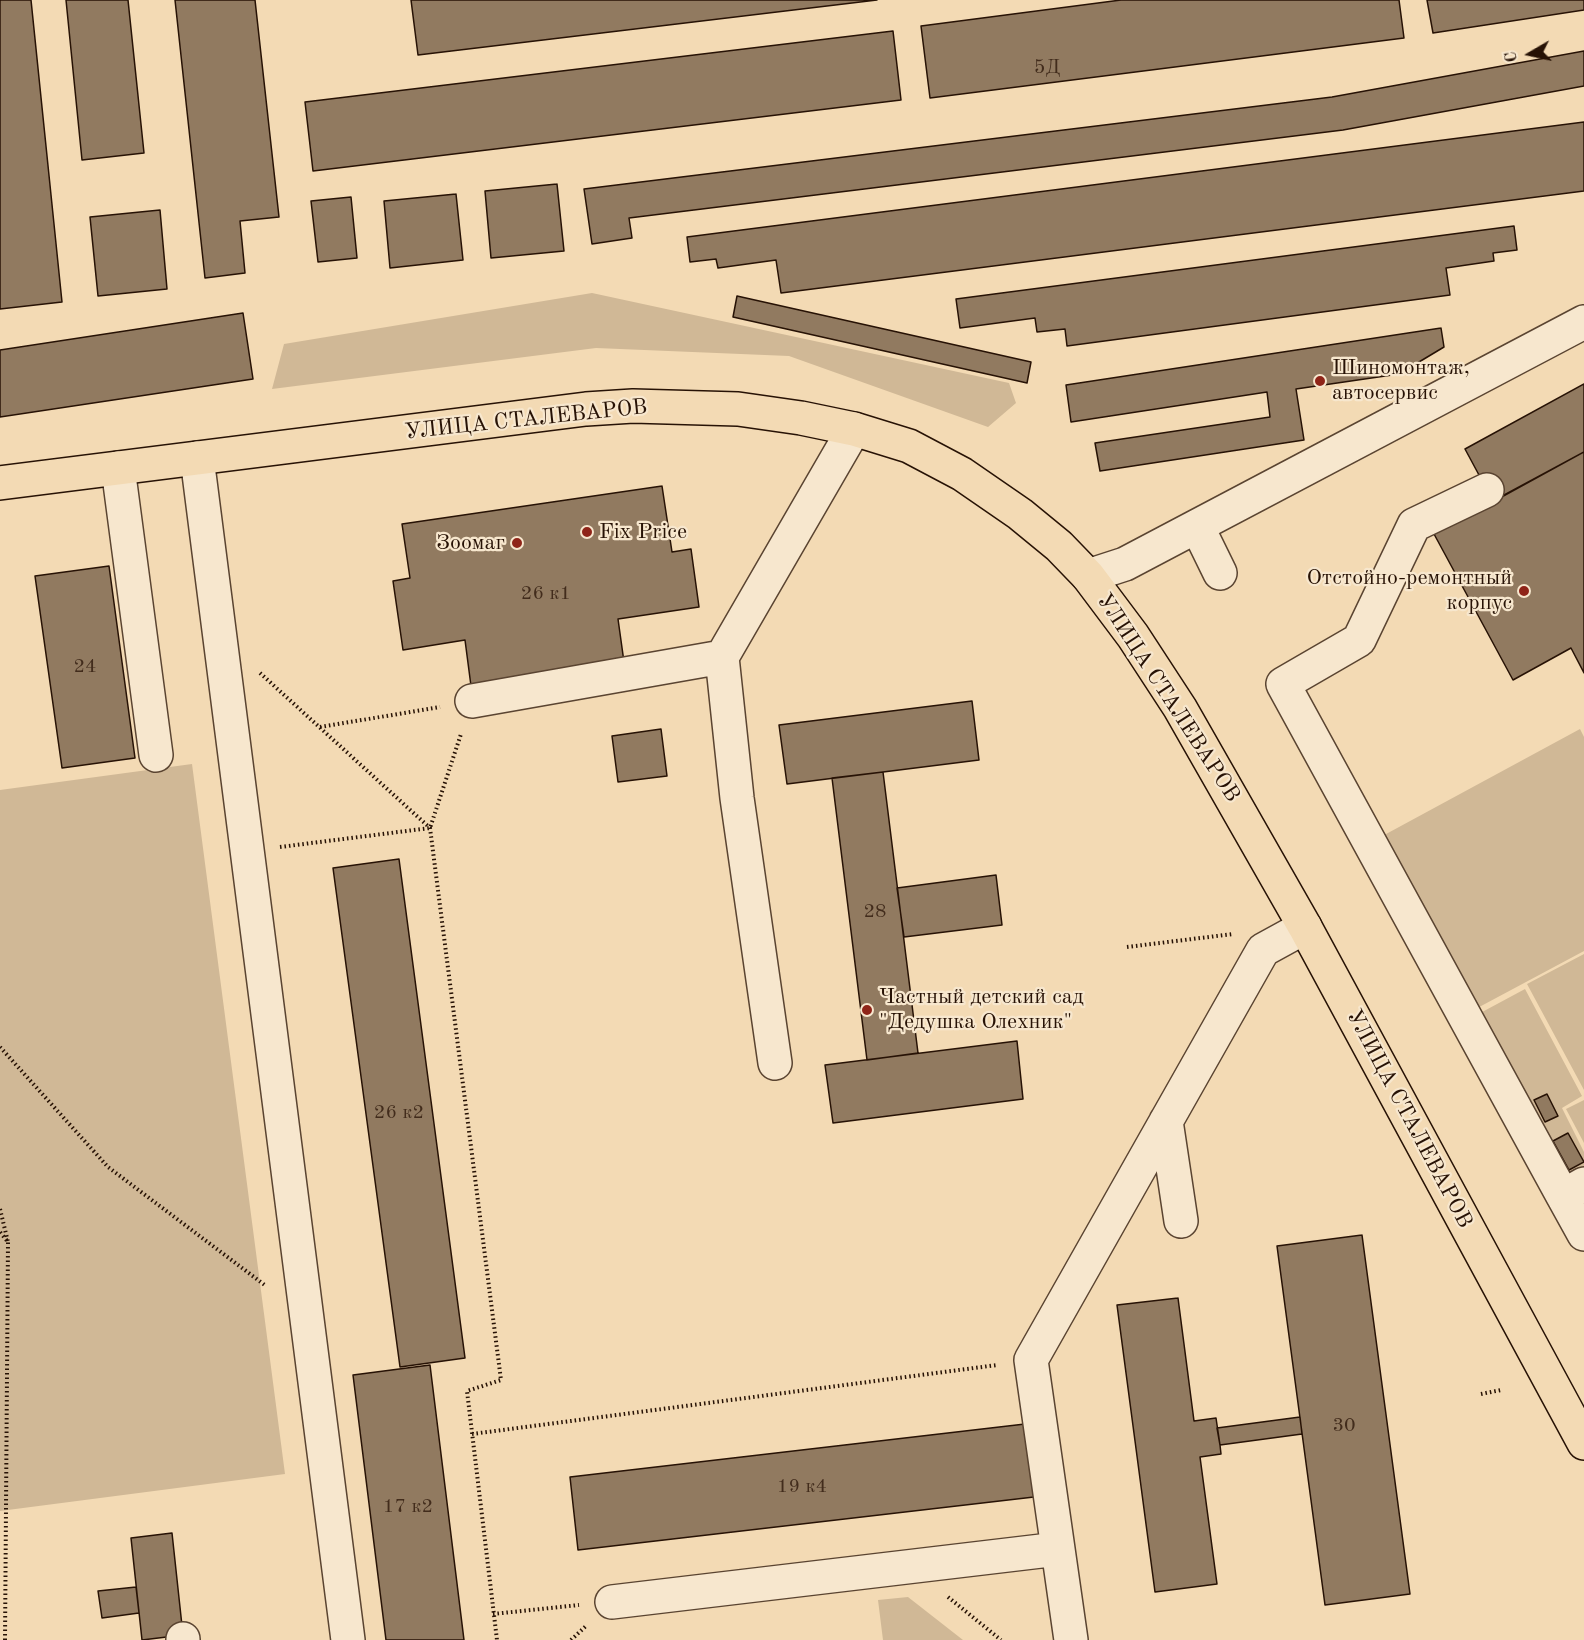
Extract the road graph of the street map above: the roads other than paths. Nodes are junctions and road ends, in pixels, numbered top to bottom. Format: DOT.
graph roads {
  1 [pos="1584,322"];
  2 [pos="854,429"];
  3 [pos="197,458"];
  4 [pos="118,468"];
  5 [pos="0,483"];
  6 [pos="1487,490"];
  7 [pos="1197,526"];
  8 [pos="1220,573"];
  9 [pos="1088,576"];
  10 [pos="722,657"];
  11 [pos="472,701"];
  12 [pos="156,755"];
  13 [pos="1305,927"];
  14 [pos="775,1063"];
  15 [pos="1166,1121"];
  16 [pos="1573,1190"];
  17 [pos="1181,1221"];
  18 [pos="1584,1234"];
  19 [pos="1584,1443"];
  20 [pos="1058,1549"];
  21 [pos="612,1602"];
  22 [pos="348,1640"];
  23 [pos="1071,1640"];
  1 -- 7 [label="lane"];
  2 -- 3 [label="main road, УЛИЦА СТАЛЕВАРОВ"];
  2 -- 9 [label="main road, УЛИЦА СТАЛЕВАРОВ"];
  2 -- 10 [label="lane"];
  3 -- 4 [label="main road, УЛИЦА СТАЛЕВАРОВ"];
  3 -- 22 [label="lane"];
  4 -- 5 [label="main road, УЛИЦА СТАЛЕВАРОВ"];
  4 -- 12 [label="lane"];
  6 -- 16 [label="lane"];
  7 -- 8 [label="lane"];
  7 -- 9 [label="lane"];
  9 -- 13 [label="main road, УЛИЦА СТАЛЕВАРОВ"];
  10 -- 11 [label="lane"];
  10 -- 14 [label="lane"];
  13 -- 15 [label="lane"];
  13 -- 19 [label="main road, УЛИЦА СТАЛЕВАРОВ"];
  15 -- 17 [label="lane"];
  15 -- 20 [label="lane"];
  16 -- 18 [label="lane"];
  20 -- 21 [label="lane"];
  20 -- 23 [label="lane"];
}
